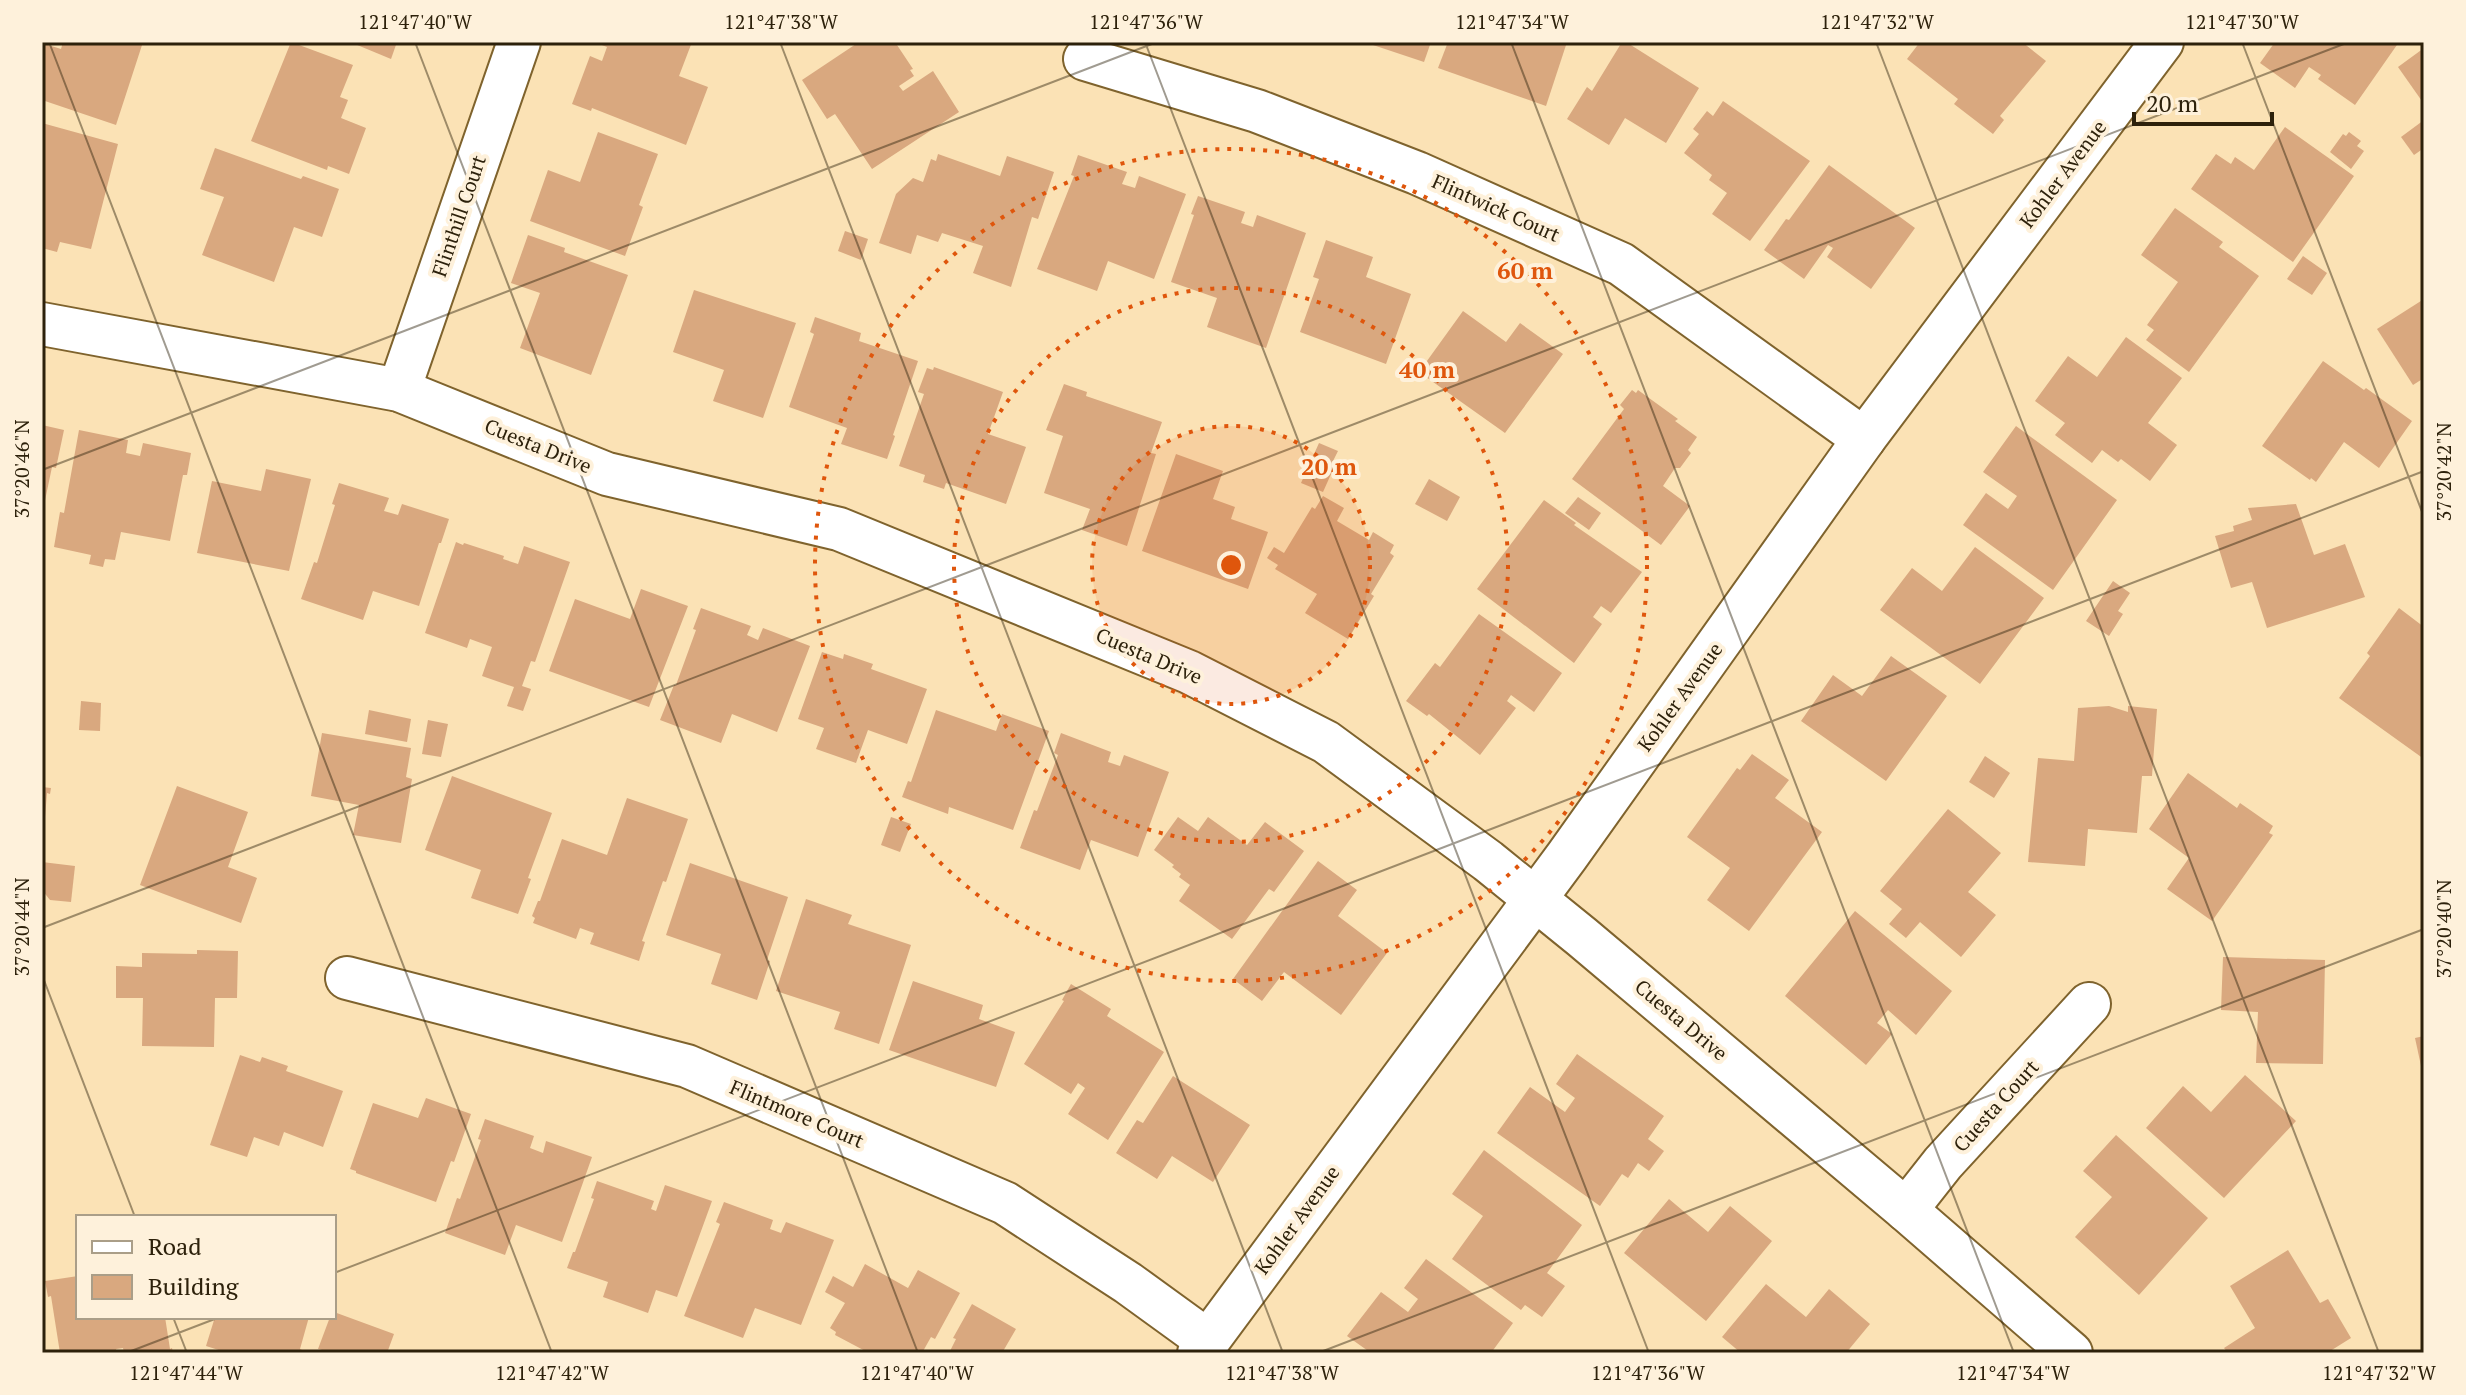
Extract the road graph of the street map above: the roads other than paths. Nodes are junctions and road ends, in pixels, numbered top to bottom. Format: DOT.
graph roads {
  1 [pos="519,42"];
  2 [pos="2162,42"];
  3 [pos="1085,59"];
  4 [pos="42,324"];
  5 [pos="399,390"];
  6 [pos="1864,439"];
  7 [pos="1535,899"];
  8 [pos="347,978"];
  9 [pos="2089,1004"];
  10 [pos="1906,1210"];
  11 [pos="1203,1347"];
  12 [pos="2071,1353"];
  1 -- 5 [label="street, Flinthill Court"];
  2 -- 6 [label="street, Kohler Avenue"];
  3 -- 6 [label="street, Flintwick Court"];
  4 -- 5 [label="street, Cuesta Drive"];
  5 -- 7 [label="street, Cuesta Drive"];
  6 -- 7 [label="street, Kohler Avenue"];
  7 -- 10 [label="street, Cuesta Drive"];
  7 -- 11 [label="street, Kohler Avenue"];
  8 -- 11 [label="street, Flintmore Court"];
  9 -- 10 [label="street, Cuesta Court"];
  10 -- 12 [label="street, Cuesta Drive"];
}
